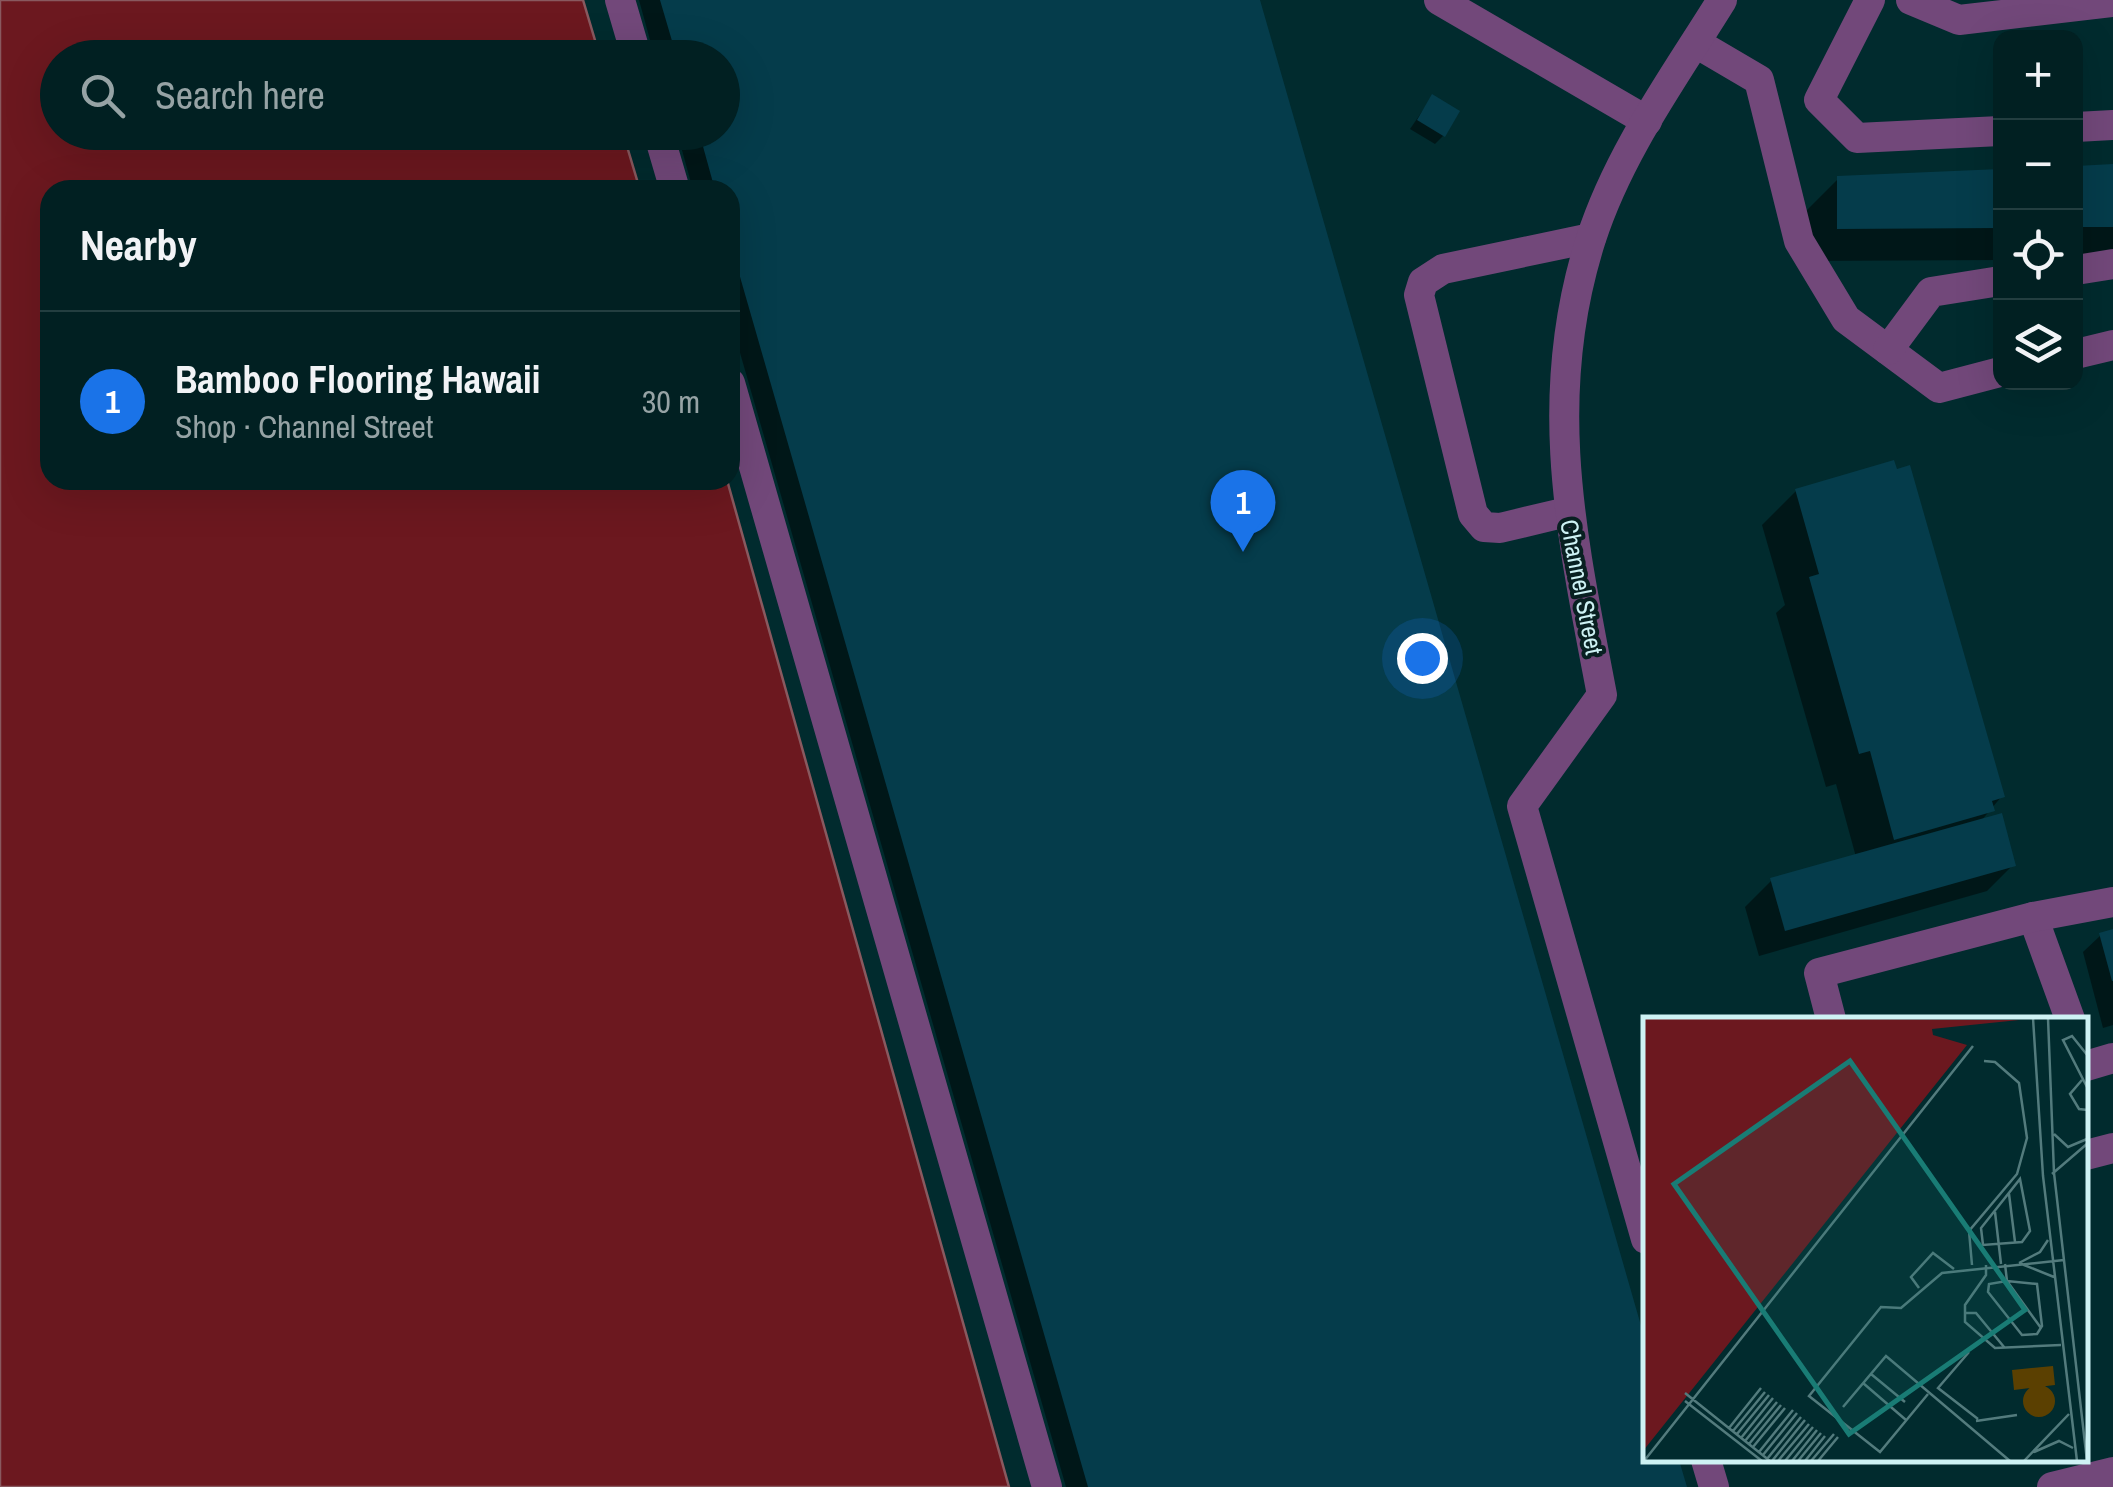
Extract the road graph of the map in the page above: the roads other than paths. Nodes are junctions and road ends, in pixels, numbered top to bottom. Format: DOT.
graph roads {
  1 [pos="620,0"];
  2 [pos="1439,0"];
  3 [pos="1722,0"];
  4 [pos="1870,0"];
  5 [pos="1911,0"];
  6 [pos="2113,2"];
  7 [pos="631,40"];
  8 [pos="1696,43"];
  9 [pos="1647,121"];
  10 [pos="2113,125"];
  11 [pos="2083,127"];
  12 [pos="1993,131"];
  13 [pos="663,150"];
  14 [pos="671,180"];
  15 [pos="1592,238"];
  16 [pos="2113,264"];
  17 [pos="2083,269"];
  18 [pos="1993,282"];
  19 [pos="2113,345"];
  20 [pos="1888,350"];
  21 [pos="2083,352"];
  22 [pos="1993,374"];
  23 [pos="740,418"];
  24 [pos="1567,512"];
  25 [pos="2113,902"];
  26 [pos="2032,917"];
  27 [pos="1830,1017"];
  28 [pos="2069,1017"];
  29 [pos="2113,1148"];
  30 [pos="2088,1155"];
  31 [pos="1643,1229"];
  32 [pos="1707,1462"];
  33 [pos="2113,1472"];
  34 [pos="1047,1487"];
  35 [pos="1714,1487"];
  36 [pos="2052,1487"];
  1 -- 7 [label="street"];
  2 -- 9 [label="street"];
  3 -- 8 [label="street, Channel Street"];
  4 -- 12 [label="street"];
  5 -- 6 [label="street"];
  8 -- 9 [label="street, Channel Street"];
  8 -- 20 [label="street"];
  9 -- 15 [label="street, Channel Street"];
  10 -- 11 [label="street"];
  13 -- 14 [label="street"];
  15 -- 24 [label="street, Channel Street"];
  15 -- 24 [label="street"];
  16 -- 17 [label="street"];
  18 -- 20 [label="street"];
  19 -- 21 [label="street"];
  20 -- 22 [label="street"];
  23 -- 34 [label="street"];
  24 -- 31 [label="street, Channel Street"];
  25 -- 26 [label="street"];
  26 -- 27 [label="street"];
  26 -- 28 [label="street"];
  29 -- 30 [label="street"];
  32 -- 35 [label="street"];
  33 -- 36 [label="street"];
}
